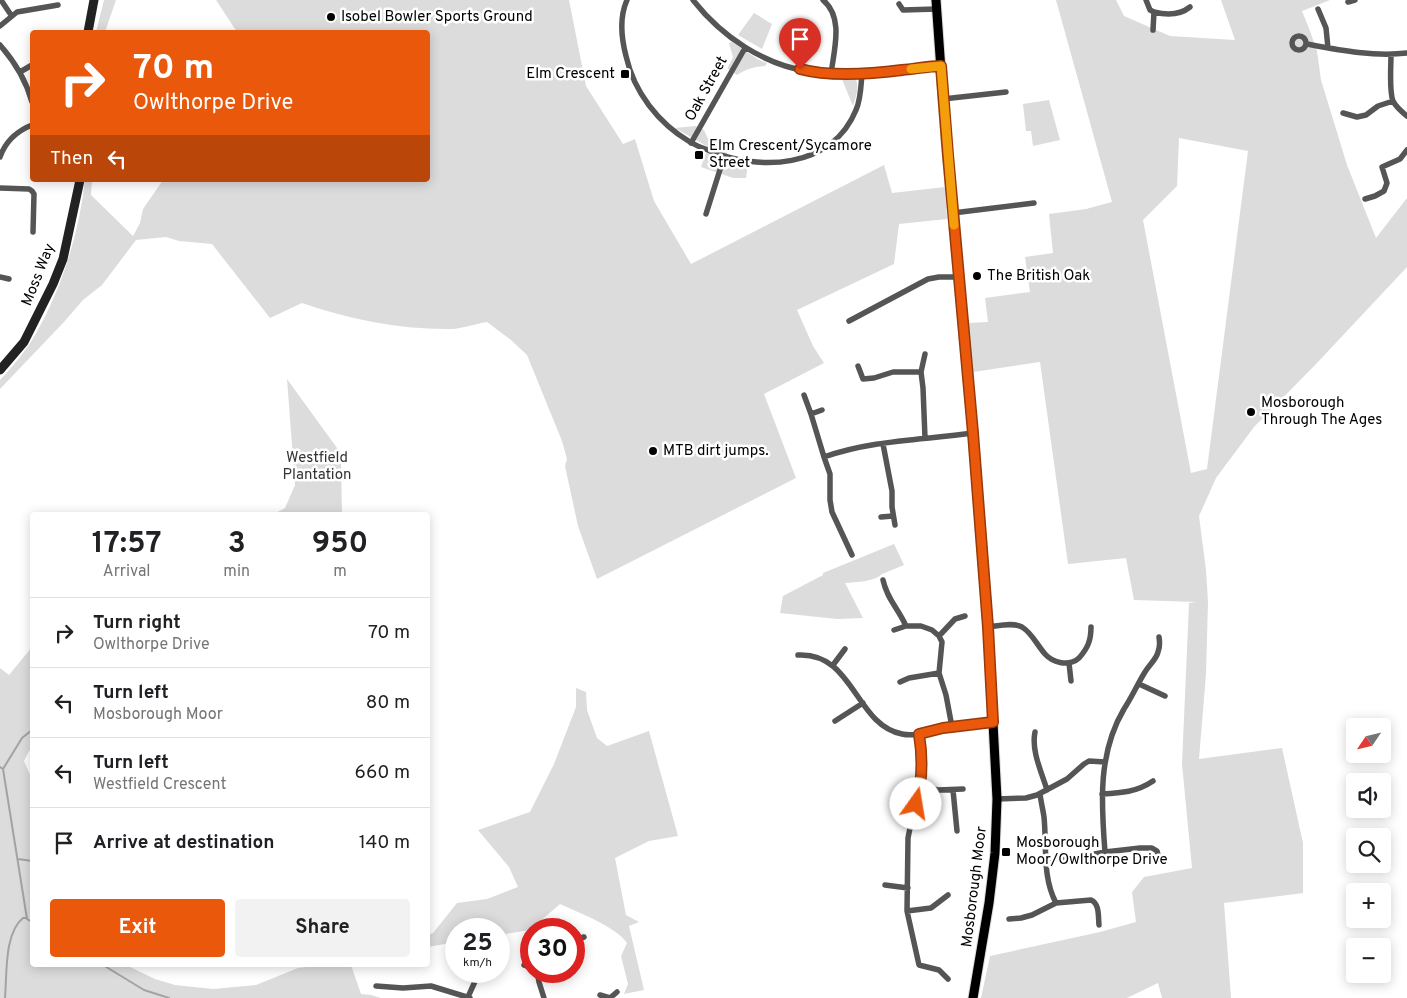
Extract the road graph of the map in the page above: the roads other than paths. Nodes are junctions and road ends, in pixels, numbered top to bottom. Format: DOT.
graph roads {
  1 [pos="2,0"];
  2 [pos="94,0"];
  3 [pos="627,0"];
  4 [pos="693,0"];
  5 [pos="823,0"];
  6 [pos="1146,0"];
  7 [pos="1355,0"];
  8 [pos="1348,2"];
  9 [pos="899,4"];
  10 [pos="936,4"];
  11 [pos="58,5"];
  12 [pos="1190,7"];
  13 [pos="1318,9"];
  14 [pos="1154,12"];
  15 [pos="12,15"];
  16 [pos="0,26"];
  17 [pos="88,30"];
  18 [pos="1153,30"];
  19 [pos="1307,44"];
  20 [pos="0,45"];
  21 [pos="745,48"];
  22 [pos="1328,48"];
  23 [pos="1407,53"];
  24 [pos="1391,55"];
  25 [pos="30,66"];
  26 [pos="941,66"];
  27 [pos="20,72"];
  28 [pos="862,73"];
  29 [pos="831,74"];
  30 [pos="1006,92"];
  31 [pos="30,94"];
  32 [pos="943,99"];
  33 [pos="1393,101"];
  34 [pos="1343,113"];
  35 [pos="1407,116"];
  36 [pos="30,127"];
  37 [pos="691,143"];
  38 [pos="1407,150"];
  39 [pos="0,157"];
  40 [pos="724,157"];
  41 [pos="80,182"];
  42 [pos="0,188"];
  43 [pos="1365,198"];
  44 [pos="1034,204"];
  45 [pos="953,213"];
  46 [pos="706,214"];
  47 [pos="33,232"];
  48 [pos="0,277"];
  49 [pos="958,277"];
  50 [pos="9,279"];
  51 [pos="849,321"];
  52 [pos="924,354"];
  53 [pos="858,366"];
  54 [pos="0,370"];
  55 [pos="921,372"];
  56 [pos="804,395"];
  57 [pos="822,410"];
  58 [pos="811,414"];
  59 [pos="973,433"];
  60 [pos="925,438"];
  61 [pos="883,444"];
  62 [pos="824,457"];
  63 [pos="893,516"];
  64 [pos="881,517"];
  65 [pos="895,525"];
  66 [pos="852,555"];
  67 [pos="883,580"];
  68 [pos="965,616"];
  69 [pos="906,626"];
  70 [pos="988,627"];
  71 [pos="1091,627"];
  72 [pos="894,630"];
  73 [pos="939,636"];
  74 [pos="1159,638"];
  75 [pos="845,649"];
  76 [pos="798,654"];
  77 [pos="1069,663"];
  78 [pos="833,665"];
  79 [pos="939,673"];
  80 [pos="1071,681"];
  81 [pos="900,682"];
  82 [pos="1139,684"];
  83 [pos="1165,696"];
  84 [pos="862,703"];
  85 [pos="835,721"];
  86 [pos="993,722"];
  87 [pos="952,727"];
  88 [pos="1035,732"];
  89 [pos="919,734"];
  90 [pos="1105,762"];
  91 [pos="1153,781"];
  92 [pos="921,786"];
  93 [pos="963,789"];
  94 [pos="953,790"];
  95 [pos="1047,790"];
  96 [pos="1040,794"];
  97 [pos="1102,794"];
  98 [pos="996,799"];
  99 [pos="957,831"];
  100 [pos="1105,852"];
  101 [pos="1045,858"];
  102 [pos="1159,859"];
  103 [pos="885,885"];
  104 [pos="908,888"];
  105 [pos="948,895"];
  106 [pos="1056,903"];
  107 [pos="907,911"];
  108 [pos="1009,919"];
  109 [pos="1098,925"];
  110 [pos="948,979"];
  111 [pos="475,983"];
  112 [pos="539,983"];
  113 [pos="376,986"];
  114 [pos="617,992"];
  115 [pos="600,995"];
  116 [pos="469,998"];
  117 [pos="544,998"];
  118 [pos="610,998"];
  119 [pos="973,998"];
  1 -- 15 [label="street"];
  2 -- 17 [label="street"];
  3 -- 37 [label="street"];
  4 -- 21 [label="street"];
  5 -- 29 [label="street"];
  6 -- 14 [label="street"];
  7 -- 8 [label="street"];
  9 -- 10 [label="street"];
  10 -- 26 [label="main road, Mosborough Moor"];
  11 -- 15 [label="street"];
  12 -- 14 [label="street"];
  13 -- 22 [label="street"];
  14 -- 18 [label="street"];
  15 -- 16 [label="street"];
  19 -- 22 [label="street"];
  20 -- 27 [label="street"];
  21 -- 29 [label="street"];
  21 -- 37 [label="street, Oak Street"];
  22 -- 24 [label="street"];
  23 -- 24 [label="street"];
  24 -- 33 [label="street"];
  25 -- 27 [label="street"];
  26 -- 28 [label="street"];
  26 -- 32 [label="main road, Mosborough Moor"];
  27 -- 31 [label="street"];
  28 -- 29 [label="street"];
  28 -- 40 [label="street"];
  30 -- 32 [label="street"];
  32 -- 45 [label="main road, Mosborough Moor"];
  33 -- 34 [label="street"];
  33 -- 35 [label="street"];
  36 -- 39 [label="street"];
  37 -- 40 [label="street"];
  38 -- 43 [label="street"];
  40 -- 46 [label="street"];
  41 -- 54 [label="street, Moss Way"];
  42 -- 47 [label="street"];
  44 -- 45 [label="street"];
  45 -- 49 [label="main road, Mosborough Moor"];
  48 -- 50 [label="street"];
  49 -- 51 [label="street"];
  49 -- 59 [label="main road, Mosborough Moor"];
  52 -- 55 [label="street"];
  53 -- 55 [label="street"];
  55 -- 60 [label="street"];
  56 -- 58 [label="street"];
  57 -- 58 [label="street"];
  58 -- 62 [label="street"];
  59 -- 60 [label="street"];
  59 -- 70 [label="main road, Mosborough Moor"];
  60 -- 61 [label="street"];
  61 -- 62 [label="street"];
  61 -- 63 [label="street"];
  62 -- 66 [label="street"];
  63 -- 64 [label="street"];
  63 -- 65 [label="street"];
  67 -- 69 [label="street"];
  68 -- 73 [label="street"];
  69 -- 72 [label="street"];
  69 -- 73 [label="street"];
  70 -- 77 [label="street"];
  70 -- 86 [label="main road, Mosborough Moor"];
  71 -- 77 [label="street"];
  73 -- 79 [label="street"];
  74 -- 82 [label="street"];
  75 -- 78 [label="street"];
  76 -- 78 [label="street"];
  77 -- 80 [label="street"];
  78 -- 84 [label="street"];
  79 -- 81 [label="street"];
  79 -- 87 [label="street"];
  82 -- 83 [label="street"];
  82 -- 90 [label="street"];
  84 -- 85 [label="street"];
  84 -- 89 [label="street"];
  86 -- 87 [label="street"];
  86 -- 98 [label="main road, Mosborough Moor"];
  87 -- 89 [label="street"];
  88 -- 95 [label="street"];
  89 -- 92 [label="street"];
  90 -- 95 [label="street"];
  90 -- 97 [label="street"];
  91 -- 97 [label="street"];
  92 -- 94 [label="street"];
  92 -- 104 [label="street"];
  93 -- 94 [label="street"];
  94 -- 99 [label="street"];
  95 -- 96 [label="street"];
  96 -- 98 [label="street"];
  96 -- 101 [label="street"];
  97 -- 100 [label="street"];
  98 -- 119 [label="main road, Mosborough Moor"];
  100 -- 101 [label="street"];
  100 -- 102 [label="street"];
  101 -- 106 [label="street"];
  103 -- 104 [label="street"];
  104 -- 107 [label="street"];
  105 -- 107 [label="street"];
  106 -- 108 [label="street"];
  106 -- 109 [label="street"];
  107 -- 110 [label="street"];
  111 -- 116 [label="street"];
  112 -- 117 [label="street"];
  113 -- 116 [label="street"];
  114 -- 118 [label="street"];
  115 -- 118 [label="street"];
}
